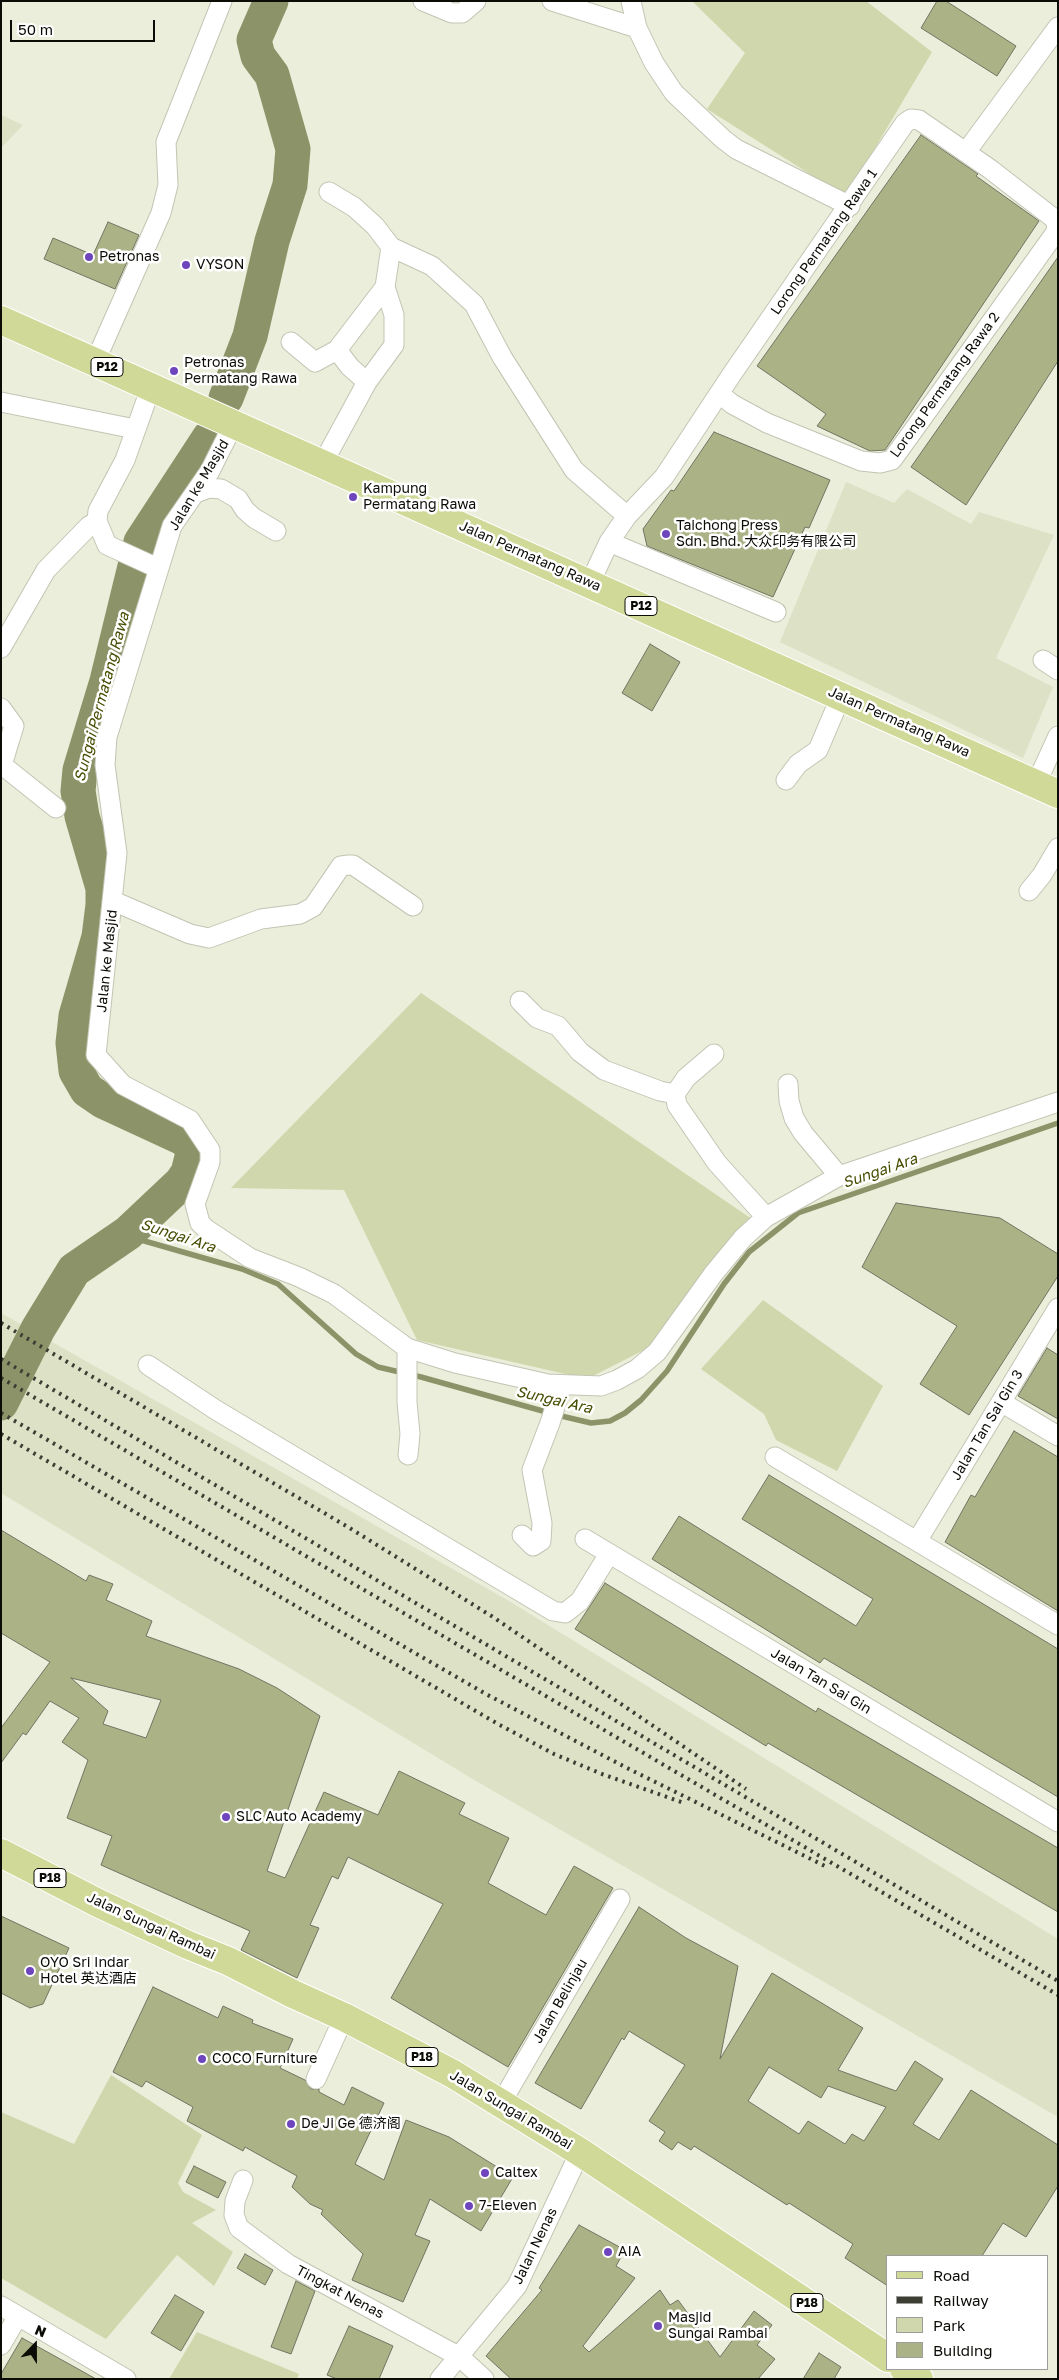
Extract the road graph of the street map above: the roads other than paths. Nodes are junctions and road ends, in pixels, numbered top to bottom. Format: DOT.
graph roads {
  1 [pos="423,1"];
  2 [pos="476,1"];
  3 [pos="552,1"];
  4 [pos="631,1"];
  5 [pos="216,3"];
  6 [pos="1058,27"];
  7 [pos="637,28"];
  8 [pos="966,152"];
  9 [pos="329,192"];
  10 [pos="850,206"];
  11 [pos="391,247"];
  12 [pos="385,287"];
  13 [pos="1,320"];
  14 [pos="291,342"];
  15 [pos="337,350"];
  16 [pos="95,362"];
  17 [pos="367,382"];
  18 [pos="151,387"];
  19 [pos="720,394"];
  20 [pos="1,402"];
  21 [pos="224,419"];
  22 [pos="134,429"];
  23 [pos="324,463"];
  24 [pos="196,493"];
  25 [pos="627,516"];
  26 [pos="97,521"];
  27 [pos="276,530"];
  28 [pos="609,542"];
  29 [pos="156,565"];
  30 [pos="590,583"];
  31 [pos="776,612"];
  32 [pos="1,648"];
  33 [pos="841,696"];
  34 [pos="1,708"];
  35 [pos="1058,736"];
  36 [pos="786,780"];
  37 [pos="1047,789"];
  38 [pos="56,808"];
  39 [pos="1058,848"];
  40 [pos="1029,891"];
  41 [pos="113,901"];
  42 [pos="413,906"];
  43 [pos="520,1001"];
  44 [pos="714,1054"];
  45 [pos="788,1084"];
  46 [pos="675,1094"];
  47 [pos="1058,1102"];
  48 [pos="839,1176"];
  49 [pos="766,1217"];
  50 [pos="1058,1308"];
  51 [pos="407,1353"];
  52 [pos="148,1366"];
  53 [pos="562,1389"];
  54 [pos="1001,1402"];
  55 [pos="1058,1436"];
  56 [pos="408,1455"];
  57 [pos="774,1457"];
  58 [pos="522,1535"];
  59 [pos="585,1539"];
  60 [pos="917,1541"];
  61 [pos="610,1554"];
  62 [pos="1058,1625"];
  63 [pos="1058,1822"];
  64 [pos="1,1853"];
  65 [pos="620,1899"];
  66 [pos="344,2017"];
  67 [pos="316,2079"];
  68 [pos="501,2103"];
  69 [pos="580,2152"];
  70 [pos="243,2180"];
  71 [pos="1,2306"];
  72 [pos="18,2316"];
  73 [pos="1,2345"];
  74 [pos="460,2357"];
  75 [pos="886,2357"];
  76 [pos="126,2379"];
  77 [pos="440,2379"];
  78 [pos="484,2379"];
  1 -- 2 [label="street"];
  3 -- 7 [label="street"];
  4 -- 7 [label="street"];
  5 -- 16 [label="street"];
  6 -- 8 [label="street"];
  7 -- 10 [label="street"];
  8 -- 10 [label="street, Lorong Permatang Rawa 1"];
  8 -- 19 [label="street, Lorong Permatang Rawa 2"];
  9 -- 11 [label="street"];
  10 -- 19 [label="street, Lorong Permatang Rawa 1"];
  11 -- 12 [label="street"];
  11 -- 25 [label="street"];
  12 -- 15 [label="street"];
  12 -- 17 [label="street"];
  13 -- 16 [label="main road, Jalan Permatang Rawa / P12"];
  14 -- 15 [label="street"];
  15 -- 17 [label="street"];
  16 -- 18 [label="main road, Jalan Permatang Rawa / P12"];
  17 -- 23 [label="street"];
  18 -- 21 [label="main road, Jalan Permatang Rawa / P12"];
  18 -- 22 [label="street"];
  19 -- 25 [label="street, Lorong Permatang Rawa 1"];
  20 -- 22 [label="street"];
  21 -- 23 [label="main road, Jalan Permatang Rawa / P12"];
  21 -- 24 [label="street, Jalan ke Masjid"];
  22 -- 26 [label="street"];
  23 -- 30 [label="main road, Jalan Permatang Rawa / P12"];
  24 -- 27 [label="street"];
  24 -- 29 [label="street, Jalan ke Masjid"];
  25 -- 28 [label="street, Lorong Permatang Rawa 1"];
  26 -- 29 [label="street"];
  26 -- 32 [label="street"];
  28 -- 30 [label="street, Lorong Permatang Rawa 1"];
  28 -- 31 [label="street"];
  29 -- 41 [label="street, Jalan ke Masjid"];
  30 -- 33 [label="main road, Jalan Permatang Rawa / P12"];
  33 -- 36 [label="street"];
  33 -- 37 [label="main road, Jalan Permatang Rawa / P12"];
  34 -- 38 [label="street"];
  35 -- 37 [label="street"];
  39 -- 40 [label="street"];
  41 -- 42 [label="street"];
  41 -- 51 [label="street, Jalan ke Masjid"];
  43 -- 46 [label="street"];
  44 -- 46 [label="street"];
  45 -- 48 [label="street"];
  46 -- 49 [label="street"];
  47 -- 48 [label="street, Jalan ke Masjid"];
  48 -- 49 [label="street, Jalan ke Masjid"];
  49 -- 53 [label="street, Jalan ke Masjid"];
  50 -- 54 [label="street, Jalan Tan Sai Gin 3"];
  51 -- 53 [label="street, Jalan ke Masjid"];
  51 -- 56 [label="street"];
  52 -- 61 [label="street"];
  53 -- 58 [label="street"];
  54 -- 55 [label="street"];
  54 -- 60 [label="street, Jalan Tan Sai Gin 3"];
  57 -- 60 [label="street"];
  59 -- 61 [label="street, Jalan Tan Sai Gin"];
  60 -- 62 [label="street"];
  61 -- 63 [label="street, Jalan Tan Sai Gin"];
  64 -- 66 [label="main road, Jalan Sungai Rambai / P18"];
  65 -- 68 [label="street, Jalan Belinjau"];
  66 -- 67 [label="street"];
  66 -- 68 [label="main road, Jalan Sungai Rambai / P18"];
  68 -- 69 [label="main road, Jalan Sungai Rambai / P18"];
  69 -- 74 [label="street, Jalan Nenas"];
  69 -- 75 [label="main road, Jalan Sungai Rambai / P18"];
  70 -- 74 [label="street, Tingkat Nenas"];
  71 -- 72 [label="street"];
  72 -- 73 [label="street"];
  72 -- 76 [label="street"];
  74 -- 77 [label="street, Jalan Nenas"];
  74 -- 78 [label="street, Tingkat Nenas"];
}
